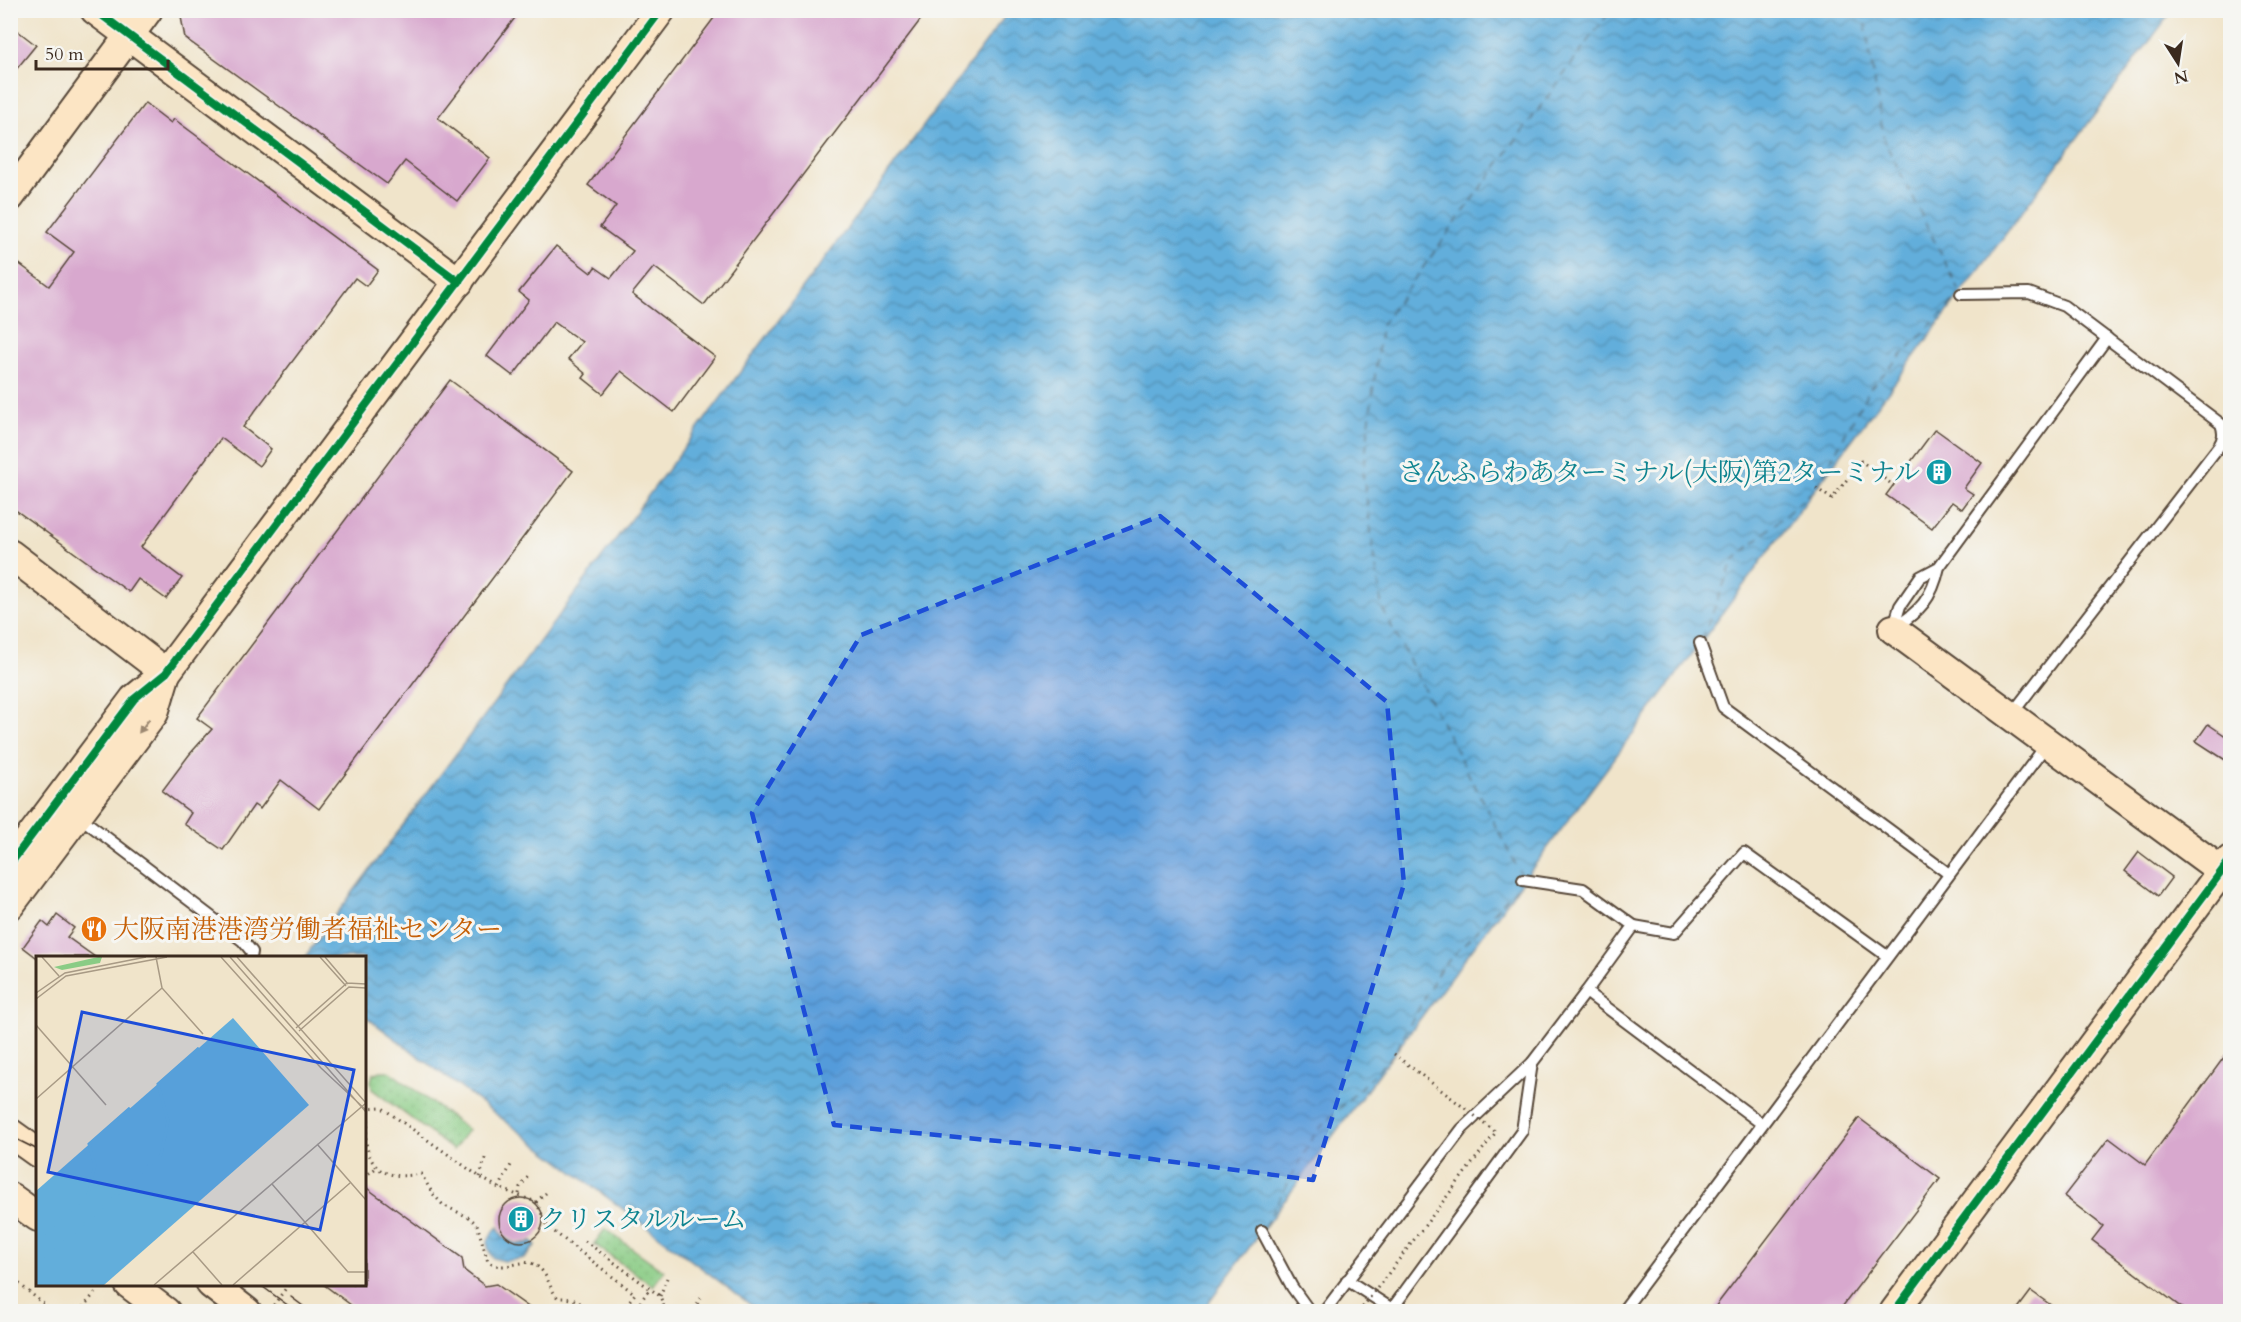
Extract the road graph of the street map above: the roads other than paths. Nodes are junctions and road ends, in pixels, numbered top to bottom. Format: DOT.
graph roads {
  1 [pos="95,10"];
  2 [pos="148,10"];
  3 [pos="661,10"];
  4 [pos="129,36"];
  5 [pos="10,197"];
  6 [pos="459,282"];
  7 [pos="1961,294"];
  8 [pos="2107,338"];
  9 [pos="10,554"];
  10 [pos="1939,567"];
  11 [pos="1893,629"];
  12 [pos="1700,643"];
  13 [pos="166,673"];
  14 [pos="2010,716"];
  15 [pos="2047,744"];
  16 [pos="67,808"];
  17 [pos="10,864"];
  18 [pos="2228,869"];
  19 [pos="1948,874"];
  20 [pos="1523,880"];
  21 [pos="10,905"];
  22 [pos="1634,926"];
  23 [pos="251,956"];
  24 [pos="1887,956"];
  25 [pos="1586,992"];
  26 [pos="1532,1063"];
  27 [pos="1762,1124"];
  28 [pos="10,1133"];
  29 [pos="36,1152"];
  30 [pos="10,1197"];
  31 [pos="36,1216"];
  32 [pos="1262,1231"];
  33 [pos="1347,1280"];
  34 [pos="132,1286"];
  35 [pos="214,1286"];
  36 [pos="166,1311"];
  37 [pos="247,1311"];
  38 [pos="1310,1311"];
  39 [pos="1324,1311"];
  40 [pos="1622,1311"];
  41 [pos="1894,1311"];
  1 -- 4 [label="street"];
  2 -- 4 [label="street"];
  3 -- 6 [label="street"];
  4 -- 5 [label="street"];
  4 -- 6 [label="street"];
  6 -- 13 [label="street"];
  7 -- 8 [label="lane"];
  8 -- 10 [label="lane"];
  8 -- 14 [label="lane"];
  9 -- 13 [label="street"];
  10 -- 11 [label="lane"];
  10 -- 11 [label="lane"];
  11 -- 14 [label="street"];
  12 -- 19 [label="lane"];
  13 -- 16 [label="street"];
  14 -- 15 [label="street"];
  15 -- 18 [label="street"];
  15 -- 19 [label="lane"];
  16 -- 17 [label="street"];
  16 -- 21 [label="street"];
  16 -- 23 [label="lane"];
  18 -- 41 [label="street"];
  19 -- 24 [label="lane"];
  20 -- 22 [label="lane"];
  22 -- 24 [label="lane"];
  22 -- 25 [label="lane"];
  24 -- 27 [label="lane"];
  25 -- 26 [label="lane"];
  25 -- 27 [label="lane"];
  26 -- 33 [label="lane"];
  26 -- 33 [label="lane"];
  27 -- 40 [label="lane"];
  28 -- 29 [label="street"];
  30 -- 31 [label="street"];
  32 -- 38 [label="lane"];
  33 -- 39 [label="lane"];
  34 -- 36 [label="street"];
  35 -- 37 [label="street"];
}
